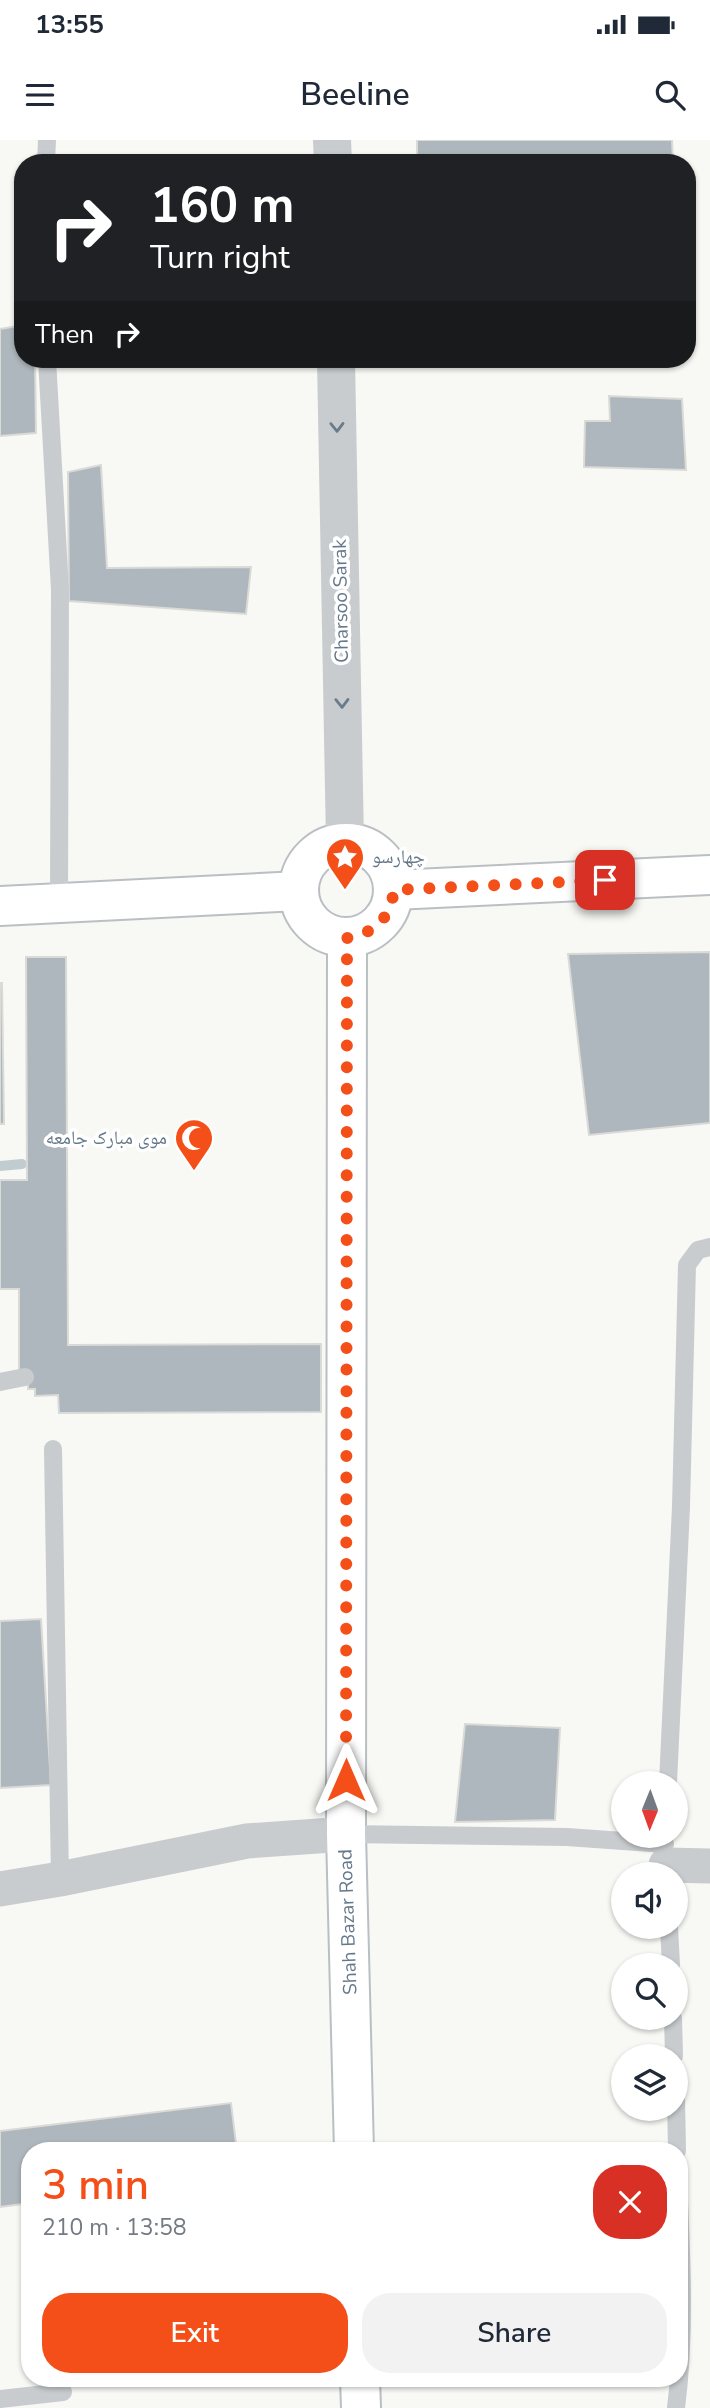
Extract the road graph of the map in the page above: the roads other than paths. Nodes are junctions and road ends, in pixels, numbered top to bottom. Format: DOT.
graph roads {
  1 [pos="48,368"];
  2 [pos="336,368"];
  3 [pos="345,843"];
  4 [pos="710,875"];
  5 [pos="394,890"];
  6 [pos="299,891"];
  7 [pos="59,902"];
  8 [pos="0,906"];
  9 [pos="347,938"];
  10 [pos="710,1247"];
  11 [pos="25,1377"];
  12 [pos="0,1382"];
  13 [pos="53,1448"];
  14 [pos="669,1771"];
  15 [pos="346,1834"];
  16 [pos="666,1855"];
  17 [pos="710,1866"];
  18 [pos="60,1879"];
  19 [pos="0,1889"];
  20 [pos="676,2121"];
  21 [pos="354,2142"];
  22 [pos="677,2142"];
  23 [pos="360,2387"];
  24 [pos="679,2387"];
  25 [pos="64,2392"];
  26 [pos="0,2399"];
  27 [pos="361,2408"];
  28 [pos="676,2408"];
  1 -- 7 [label="lane"];
  2 -- 3 [label="street, Charsoo Sarak, one-way"];
  3 -- 5 [label="main road"];
  3 -- 6 [label="main road"];
  4 -- 5 [label="main road"];
  5 -- 9 [label="main road"];
  6 -- 7 [label="main road"];
  6 -- 9 [label="main road"];
  7 -- 8 [label="main road"];
  9 -- 15 [label="main road, Shah Bazar Road"];
  10 -- 14 [label="lane"];
  11 -- 12 [label="lane"];
  13 -- 18 [label="lane"];
  15 -- 16 [label="lane"];
  15 -- 18 [label="street"];
  15 -- 21 [label="main road, Shah Bazar Road"];
  16 -- 17 [label="street"];
  18 -- 19 [label="street"];
  20 -- 22 [label="lane"];
  23 -- 27 [label="main road"];
  24 -- 28 [label="lane"];
  25 -- 26 [label="lane"];
}
